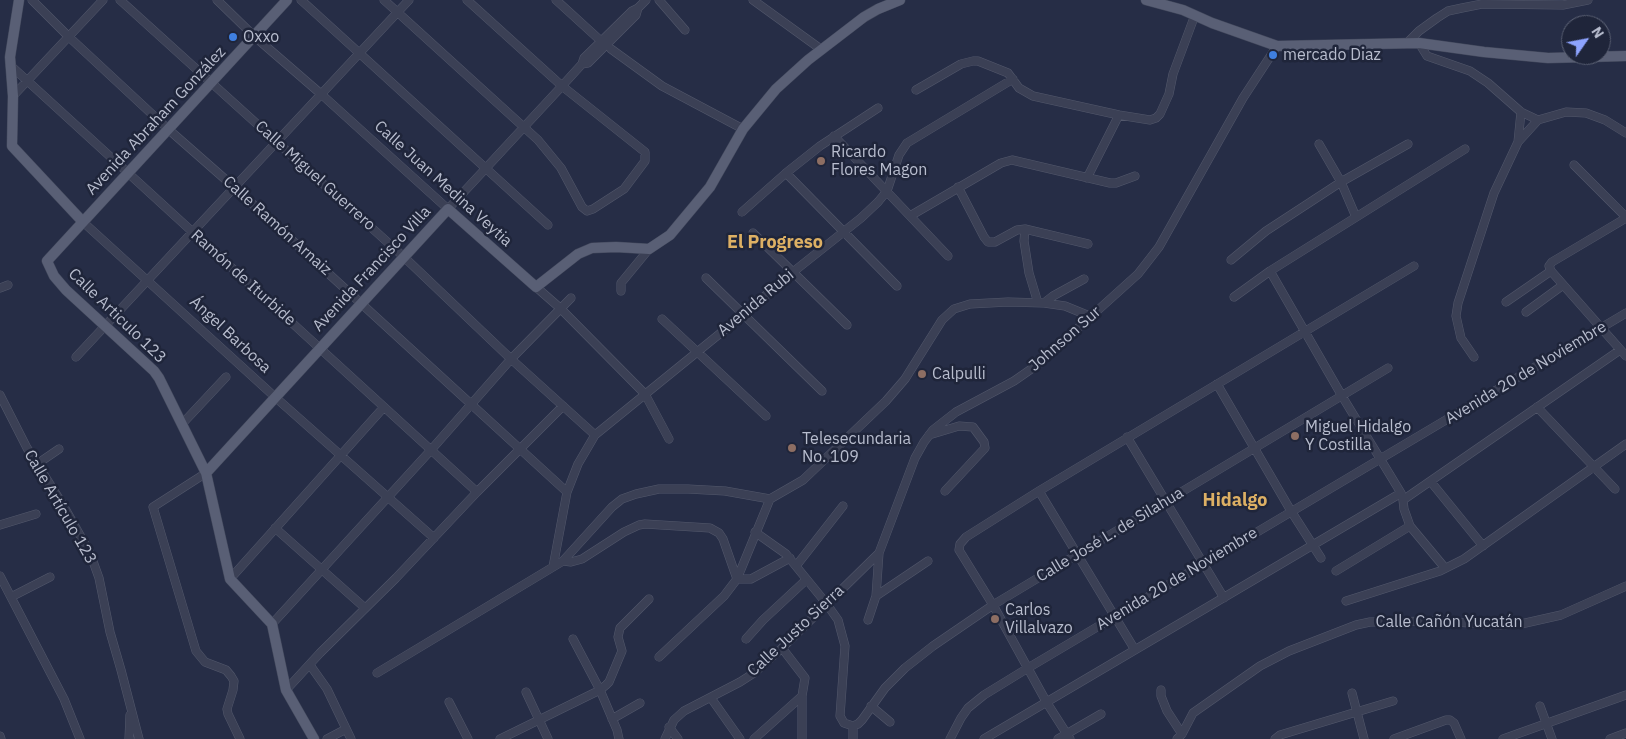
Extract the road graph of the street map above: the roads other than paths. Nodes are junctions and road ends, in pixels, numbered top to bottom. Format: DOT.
graph roads {
  1 [pos="19,0"];
  2 [pos="32,0"];
  3 [pos="102,0"];
  4 [pos="120,0"];
  5 [pos="216,0"];
  6 [pos="287,0"];
  7 [pos="300,0"];
  8 [pos="384,0"];
  9 [pos="409,0"];
  10 [pos="467,0"];
  11 [pos="556,0"];
  12 [pos="646,0"];
  13 [pos="659,0"];
  14 [pos="753,0"];
  15 [pos="900,0"];
  16 [pos="1146,0"];
  17 [pos="1588,0"];
  18 [pos="638,8"];
  19 [pos="397,12"];
  20 [pos="1196,15"];
  21 [pos="685,30"];
  22 [pos="69,36"];
  23 [pos="254,36"];
  24 [pos="601,41"];
  25 [pos="1407,43"];
  26 [pos="1419,43"];
  27 [pos="1276,46"];
  28 [pos="611,49"];
  29 [pos="822,50"];
  30 [pos="359,53"];
  31 [pos="1626,56"];
  32 [pos="582,64"];
  33 [pos="10,65"];
  34 [pos="1013,79"];
  35 [pos="28,81"];
  36 [pos="211,82"];
  37 [pos="562,86"];
  38 [pos="916,90"];
  39 [pos="321,94"];
  40 [pos="14,96"];
  41 [pos="878,108"];
  42 [pos="1521,112"];
  43 [pos="1119,115"];
  44 [pos="1538,120"];
  45 [pos="523,127"];
  46 [pos="168,129"];
  47 [pos="743,129"];
  48 [pos="1626,133"];
  49 [pos="834,136"];
  50 [pos="277,142"];
  51 [pos="1518,142"];
  52 [pos="1320,144"];
  53 [pos="1408,144"];
  54 [pos="1465,149"];
  55 [pos="1574,165"];
  56 [pos="485,168"];
  57 [pos="128,173"];
  58 [pos="786,173"];
  59 [pos="1135,176"];
  60 [pos="1087,178"];
  61 [pos="1342,182"];
  62 [pos="234,187"];
  63 [pos="958,187"];
  64 [pos="887,191"];
  65 [pos="448,209"];
  66 [pos="742,212"];
  67 [pos="910,216"];
  68 [pos="1356,217"];
  69 [pos="1626,217"];
  70 [pos="83,222"];
  71 [pos="548,225"];
  72 [pos="1025,229"];
  73 [pos="193,232"];
  74 [pos="753,233"];
  75 [pos="843,233"];
  76 [pos="1088,244"];
  77 [pos="649,250"];
  78 [pos="948,256"];
  79 [pos="404,258"];
  80 [pos="1231,260"];
  81 [pos="47,262"];
  82 [pos="1414,266"];
  83 [pos="1550,268"];
  84 [pos="1270,271"];
  85 [pos="793,272"];
  86 [pos="706,278"];
  87 [pos="1084,279"];
  88 [pos="148,280"];
  89 [pos="1563,285"];
  90 [pos="897,286"];
  91 [pos="536,287"];
  92 [pos="621,292"];
  93 [pos="1234,296"];
  94 [pos="571,298"];
  95 [pos="1506,302"];
  96 [pos="1041,303"];
  97 [pos="362,304"];
  98 [pos="560,308"];
  99 [pos="1526,312"];
  100 [pos="1626,313"];
  101 [pos="744,314"];
  102 [pos="1092,317"];
  103 [pos="662,319"];
  104 [pos="847,325"];
  105 [pos="105,326"];
  106 [pos="1601,328"];
  107 [pos="1304,332"];
  108 [pos="320,348"];
  109 [pos="1620,350"];
  110 [pos="696,352"];
  111 [pos="1626,356"];
  112 [pos="76,357"];
  113 [pos="1474,357"];
  114 [pos="511,359"];
  115 [pos="1388,368"];
  116 [pos="226,376"];
  117 [pos="1217,384"];
  118 [pos="822,391"];
  119 [pos="646,394"];
  120 [pos="0,395"];
  121 [pos="1342,396"];
  122 [pos="275,397"];
  123 [pos="472,405"];
  124 [pos="563,406"];
  125 [pos="384,407"];
  126 [pos="1537,407"];
  127 [pos="766,416"];
  128 [pos="182,424"];
  129 [pos="595,435"];
  130 [pos="929,435"];
  131 [pos="1127,437"];
  132 [pos="669,439"];
  133 [pos="1626,444"];
  134 [pos="519,448"];
  135 [pos="1254,448"];
  136 [pos="59,449"];
  137 [pos="431,450"];
  138 [pos="341,455"];
  139 [pos="1381,459"];
  140 [pos="37,464"];
  141 [pos="1594,466"];
  142 [pos="206,473"];
  143 [pos="1430,482"];
  144 [pos="1615,489"];
  145 [pos="946,490"];
  146 [pos="1039,490"];
  147 [pos="477,492"];
  148 [pos="567,492"];
  149 [pos="1402,496"];
  150 [pos="388,497"];
  151 [pos="770,499"];
  152 [pos="1166,501"];
  153 [pos="843,506"];
  154 [pos="1291,511"];
  155 [pos="36,514"];
  156 [pos="0,525"];
  157 [pos="1410,526"];
  158 [pos="275,528"];
  159 [pos="755,532"];
  160 [pos="434,538"];
  161 [pos="1312,545"];
  162 [pos="1483,546"];
  163 [pos="879,553"];
  164 [pos="1078,555"];
  165 [pos="790,558"];
  166 [pos="1321,558"];
  167 [pos="563,560"];
  168 [pos="928,561"];
  169 [pos="1204,563"];
  170 [pos="796,566"];
  171 [pos="553,567"];
  172 [pos="1445,568"];
  173 [pos="321,569"];
  174 [pos="1336,571"];
  175 [pos="0,576"];
  176 [pos="50,577"];
  177 [pos="230,579"];
  178 [pos="737,579"];
  179 [pos="806,580"];
  180 [pos="1626,586"];
  181 [pos="876,596"];
  182 [pos="11,597"];
  183 [pos="1224,598"];
  184 [pos="649,599"];
  185 [pos="1346,601"];
  186 [pos="826,603"];
  187 [pos="992,605"];
  188 [pos="365,608"];
  189 [pos="1116,616"];
  190 [pos="868,620"];
  191 [pos="272,624"];
  192 [pos="573,639"];
  193 [pos="746,639"];
  194 [pos="782,648"];
  195 [pos="1135,650"];
  196 [pos="659,657"];
  197 [pos="310,665"];
  198 [pos="1028,668"];
  199 [pos="377,673"];
  200 [pos="286,690"];
  201 [pos="600,690"];
  202 [pos="1161,690"];
  203 [pos="526,692"];
  204 [pos="1352,693"];
  205 [pos="1626,695"];
  206 [pos="802,696"];
  207 [pos="711,698"];
  208 [pos="1393,701"];
  209 [pos="449,702"];
  210 [pos="640,702"];
  211 [pos="1047,703"];
  212 [pos="871,706"];
  213 [pos="1540,706"];
  214 [pos="131,711"];
  215 [pos="1357,713"];
  216 [pos="1101,714"];
  217 [pos="612,719"];
  218 [pos="540,720"];
  219 [pos="890,722"];
  220 [pos="1546,723"];
  221 [pos="853,726"];
  222 [pos="669,727"];
  223 [pos="346,730"];
  224 [pos="1626,733"];
  225 [pos="1069,736"];
  226 [pos="1180,736"];
  227 [pos="80,739"];
  228 [pos="129,739"];
  229 [pos="139,739"];
  230 [pos="240,739"];
  231 [pos="314,739"];
  232 [pos="326,739"];
  233 [pos="351,739"];
  234 [pos="468,739"];
  235 [pos="500,739"];
  236 [pos="548,739"];
  237 [pos="619,739"];
  238 [pos="665,739"];
  239 [pos="678,739"];
  240 [pos="740,739"];
  241 [pos="754,739"];
  242 [pos="802,739"];
  243 [pos="853,739"];
  244 [pos="950,739"];
  245 [pos="984,739"];
  246 [pos="1058,739"];
  247 [pos="1276,739"];
  248 [pos="1364,739"];
  249 [pos="1394,739"];
  250 [pos="1461,739"];
  251 [pos="1503,739"];
  252 [pos="1552,739"];
  253 [pos="1610,739"];
  1 -- 33 [label="main road"];
  2 -- 22 [label="street, Calle Ramón Arnaiz"];
  3 -- 22 [label="street"];
  4 -- 36 [label="street, Calle Miguel Guerrero"];
  5 -- 23 [label="street, Calle Juan Medina Veytia"];
  6 -- 23 [label="main road, Avenida Abraham González"];
  7 -- 30 [label="street"];
  8 -- 19 [label="street"];
  9 -- 19 [label="street"];
  10 -- 37 [label="street"];
  11 -- 24 [label="street"];
  12 -- 18 [label="street, Avenida Francisco Villa"];
  13 -- 21 [label="street"];
  14 -- 29 [label="street"];
  15 -- 29 [label="main road"];
  16 -- 20 [label="main road"];
  17 -- 25 [label="street"];
  18 -- 24 [label="street, Avenida Francisco Villa"];
  18 -- 32 [label="street, Avenida Francisco Villa"];
  19 -- 30 [label="street"];
  19 -- 45 [label="street"];
  20 -- 27 [label="main road"];
  20 -- 43 [label="street"];
  22 -- 35 [label="street"];
  22 -- 46 [label="street, Calle Ramón Arnaiz"];
  23 -- 36 [label="main road, Avenida Abraham González"];
  23 -- 39 [label="street, Calle Juan Medina Veytia"];
  24 -- 32 [label="street, Avenida Francisco Villa"];
  25 -- 26 [label="main road"];
  25 -- 27 [label="main road"];
  26 -- 31 [label="main road"];
  26 -- 42 [label="street"];
  27 -- 102 [label="street, Johnson Sur"];
  28 -- 47 [label="street"];
  29 -- 47 [label="main road"];
  30 -- 39 [label="street"];
  30 -- 56 [label="street"];
  32 -- 37 [label="street, Avenida Francisco Villa"];
  33 -- 35 [label="street, Ramón de Iturbide"];
  33 -- 40 [label="main road"];
  34 -- 38 [label="street"];
  34 -- 43 [label="street"];
  34 -- 64 [label="street, Avenida Rubi"];
  35 -- 40 [label="street"];
  35 -- 57 [label="street, Ramón de Iturbide"];
  36 -- 46 [label="main road, Avenida Abraham González"];
  36 -- 50 [label="street, Calle Miguel Guerrero"];
  37 -- 45 [label="street, Avenida Francisco Villa"];
  37 -- 45 [label="street"];
  39 -- 50 [label="street"];
  39 -- 65 [label="street, Calle Juan Medina Veytia"];
  40 -- 70 [label="main road, Ángel Barbosa"];
  41 -- 49 [label="street"];
  42 -- 44 [label="street"];
  42 -- 51 [label="street"];
  43 -- 60 [label="street"];
  44 -- 48 [label="street"];
  44 -- 51 [label="street"];
  45 -- 56 [label="street, Avenida Francisco Villa"];
  46 -- 57 [label="main road, Avenida Abraham González"];
  46 -- 62 [label="street, Calle Ramón Arnaiz"];
  47 -- 77 [label="main road"];
  49 -- 58 [label="street"];
  49 -- 64 [label="street"];
  50 -- 62 [label="street"];
  50 -- 79 [label="street, Calle Miguel Guerrero"];
  51 -- 113 [label="street"];
  52 -- 61 [label="street"];
  53 -- 61 [label="street"];
  54 -- 68 [label="street"];
  55 -- 69 [label="street"];
  56 -- 65 [label="street, Avenida Francisco Villa"];
  56 -- 71 [label="street"];
  57 -- 70 [label="main road, Avenida Abraham González"];
  57 -- 73 [label="street, Ramón de Iturbide"];
  58 -- 66 [label="street"];
  58 -- 75 [label="street"];
  59 -- 60 [label="street"];
  60 -- 63 [label="street"];
  61 -- 68 [label="street"];
  61 -- 80 [label="street"];
  62 -- 73 [label="street"];
  62 -- 97 [label="street, Calle Ramón Arnaiz"];
  63 -- 67 [label="street"];
  63 -- 72 [label="street"];
  64 -- 67 [label="street"];
  64 -- 75 [label="street, Avenida Rubi"];
  65 -- 79 [label="main road, Avenida Francisco Villa"];
  65 -- 91 [label="main road, Calle Juan Medina Veytia"];
  67 -- 78 [label="street"];
  68 -- 84 [label="street"];
  69 -- 83 [label="street"];
  70 -- 81 [label="main road, Avenida Abraham González"];
  70 -- 88 [label="street, Ángel Barbosa"];
  72 -- 76 [label="street"];
  72 -- 96 [label="street"];
  73 -- 88 [label="street"];
  73 -- 108 [label="street, Ramón de Iturbide"];
  74 -- 85 [label="street"];
  75 -- 85 [label="street, Avenida Rubi"];
  75 -- 90 [label="street"];
  77 -- 91 [label="main road"];
  77 -- 92 [label="street"];
  79 -- 97 [label="main road, Avenida Francisco Villa"];
  79 -- 114 [label="street, Calle Miguel Guerrero"];
  81 -- 105 [label="main road, Calle Articulo 123"];
  82 -- 107 [label="street"];
  83 -- 89 [label="street"];
  83 -- 95 [label="street"];
  84 -- 93 [label="street"];
  84 -- 107 [label="street"];
  85 -- 101 [label="street, Avenida Rubi"];
  85 -- 104 [label="street"];
  86 -- 101 [label="street"];
  87 -- 96 [label="street"];
  88 -- 105 [label="street"];
  88 -- 122 [label="street, Ángel Barbosa"];
  89 -- 99 [label="street"];
  89 -- 106 [label="street"];
  91 -- 98 [label="street, Calle Juan Medina Veytia"];
  94 -- 98 [label="street"];
  96 -- 102 [label="street"];
  96 -- 151 [label="street"];
  97 -- 108 [label="main road, Avenida Francisco Villa"];
  97 -- 123 [label="street, Calle Ramón Arnaiz"];
  98 -- 114 [label="street"];
  98 -- 119 [label="street, Calle Juan Medina Veytia"];
  100 -- 106 [label="street, Avenida 20 de Noviembre"];
  101 -- 110 [label="street, Avenida Rubi"];
  101 -- 118 [label="street"];
  102 -- 130 [label="street, Johnson Sur"];
  103 -- 110 [label="street"];
  105 -- 112 [label="street"];
  105 -- 128 [label="main road, Calle Articulo 123"];
  106 -- 109 [label="street"];
  106 -- 139 [label="street, Avenida 20 de Noviembre"];
  107 -- 117 [label="street"];
  107 -- 121 [label="street"];
  108 -- 122 [label="main road, Avenida Francisco Villa"];
  108 -- 125 [label="street, Ramón de Iturbide"];
  109 -- 111 [label="street"];
  109 -- 126 [label="street"];
  110 -- 119 [label="street, Avenida Rubi"];
  110 -- 127 [label="street"];
  114 -- 123 [label="street"];
  114 -- 124 [label="street, Calle Miguel Guerrero"];
  115 -- 121 [label="street, Calle José L. de Silahua"];
  116 -- 128 [label="street"];
  117 -- 131 [label="street"];
  117 -- 135 [label="street"];
  119 -- 129 [label="street, Avenida Rubi"];
  119 -- 132 [label="street, Calle Juan Medina Veytia"];
  120 -- 140 [label="street, Calle Artículo 123"];
  121 -- 135 [label="street, Calle José L. de Silahua"];
  121 -- 139 [label="street"];
  122 -- 138 [label="street, Ángel Barbosa"];
  122 -- 142 [label="main road, Avenida Francisco Villa"];
  123 -- 134 [label="street, Calle Ramón Arnaiz"];
  123 -- 137 [label="street"];
  124 -- 129 [label="street, Calle Miguel Guerrero"];
  124 -- 134 [label="street"];
  125 -- 137 [label="street, Ramón de Iturbide"];
  125 -- 138 [label="street"];
  126 -- 141 [label="street"];
  126 -- 143 [label="street"];
  128 -- 142 [label="main road, Calle Articulo 123"];
  129 -- 148 [label="street, Avenida Rubi"];
  130 -- 145 [label="street"];
  130 -- 163 [label="street, Johnson Sur"];
  131 -- 146 [label="street"];
  131 -- 152 [label="street"];
  133 -- 141 [label="street"];
  134 -- 147 [label="street"];
  134 -- 148 [label="street, Calle Ramón Arnaiz"];
  135 -- 152 [label="street, Calle José L. de Silahua"];
  135 -- 154 [label="street"];
  136 -- 140 [label="street"];
  137 -- 147 [label="street, Ramón de Iturbide"];
  137 -- 150 [label="street"];
  138 -- 150 [label="street, Ángel Barbosa"];
  138 -- 158 [label="street"];
  139 -- 149 [label="street"];
  139 -- 154 [label="street, Avenida 20 de Noviembre"];
  140 -- 214 [label="street, Calle Artículo 123"];
  141 -- 144 [label="street"];
  141 -- 162 [label="street"];
  142 -- 177 [label="main road, Calle Articulo 123"];
  142 -- 230 [label="street"];
  143 -- 149 [label="street"];
  143 -- 162 [label="street"];
  146 -- 164 [label="street"];
  146 -- 187 [label="street"];
  147 -- 160 [label="street"];
  148 -- 171 [label="street, Avenida Rubi"];
  149 -- 157 [label="street"];
  149 -- 161 [label="street"];
  150 -- 160 [label="street, Ángel Barbosa"];
  150 -- 173 [label="street"];
  151 -- 159 [label="street"];
  151 -- 167 [label="street"];
  152 -- 164 [label="street, Calle José L. de Silahua"];
  152 -- 169 [label="street"];
  153 -- 170 [label="street"];
  154 -- 161 [label="street"];
  154 -- 169 [label="street, Avenida 20 de Noviembre"];
  155 -- 156 [label="street"];
  157 -- 172 [label="street"];
  157 -- 174 [label="street"];
  158 -- 173 [label="street"];
  158 -- 177 [label="street"];
  159 -- 165 [label="street"];
  159 -- 178 [label="street"];
  160 -- 188 [label="street"];
  161 -- 166 [label="street"];
  161 -- 183 [label="street"];
  162 -- 172 [label="street"];
  163 -- 181 [label="street, Johnson Sur"];
  163 -- 186 [label="street, Calle Justo Sierra"];
  164 -- 187 [label="street, Calle José L. de Silahua"];
  164 -- 189 [label="street"];
  165 -- 170 [label="street"];
  165 -- 178 [label="street"];
  167 -- 171 [label="street"];
  167 -- 178 [label="street"];
  168 -- 181 [label="street"];
  169 -- 183 [label="street"];
  169 -- 189 [label="street, Avenida 20 de Noviembre"];
  170 -- 179 [label="street"];
  171 -- 199 [label="street"];
  172 -- 185 [label="street"];
  173 -- 188 [label="street"];
  173 -- 191 [label="street"];
  175 -- 182 [label="street"];
  176 -- 182 [label="street"];
  177 -- 191 [label="main road"];
  178 -- 196 [label="street"];
  179 -- 186 [label="street"];
  179 -- 193 [label="street"];
  180 -- 226 [label="street, Calle Cañón Yucatán"];
  181 -- 190 [label="street, Johnson Sur"];
  182 -- 227 [label="street"];
  183 -- 195 [label="street"];
  184 -- 201 [label="street"];
  186 -- 194 [label="street, Calle Justo Sierra"];
  186 -- 221 [label="street"];
  187 -- 198 [label="street"];
  187 -- 212 [label="street, Calle José L. de Silahua"];
  188 -- 197 [label="street"];
  189 -- 195 [label="street"];
  189 -- 198 [label="street, Avenida 20 de Noviembre"];
  191 -- 200 [label="main road"];
  192 -- 201 [label="street"];
  194 -- 206 [label="street"];
  194 -- 207 [label="street, Calle Justo Sierra"];
  195 -- 211 [label="street"];
  197 -- 200 [label="street"];
  197 -- 223 [label="street"];
  198 -- 211 [label="street"];
  198 -- 244 [label="street, Avenida 20 de Noviembre"];
  200 -- 231 [label="main road"];
  201 -- 217 [label="street"];
  201 -- 218 [label="street"];
  202 -- 226 [label="street"];
  203 -- 218 [label="street"];
  204 -- 215 [label="street"];
  205 -- 220 [label="street"];
  206 -- 241 [label="street"];
  206 -- 242 [label="street"];
  207 -- 222 [label="street, Calle Justo Sierra"];
  207 -- 240 [label="street"];
  208 -- 215 [label="street"];
  209 -- 234 [label="street"];
  210 -- 217 [label="street"];
  211 -- 225 [label="street"];
  211 -- 245 [label="street"];
  212 -- 219 [label="street"];
  212 -- 221 [label="street, Calle José L. de Silahua"];
  213 -- 220 [label="street"];
  214 -- 228 [label="street"];
  214 -- 229 [label="street, Calle Artículo 123"];
  215 -- 247 [label="street"];
  215 -- 248 [label="street"];
  216 -- 225 [label="street"];
  217 -- 237 [label="street"];
  218 -- 235 [label="street"];
  218 -- 236 [label="street"];
  220 -- 251 [label="street"];
  220 -- 252 [label="street"];
  221 -- 243 [label="street"];
  222 -- 238 [label="street, Calle Justo Sierra"];
  222 -- 239 [label="street"];
  223 -- 232 [label="street"];
  223 -- 233 [label="street"];
  224 -- 253 [label="street"];
  225 -- 246 [label="street"];
  249 -- 250 [label="street"];
}
